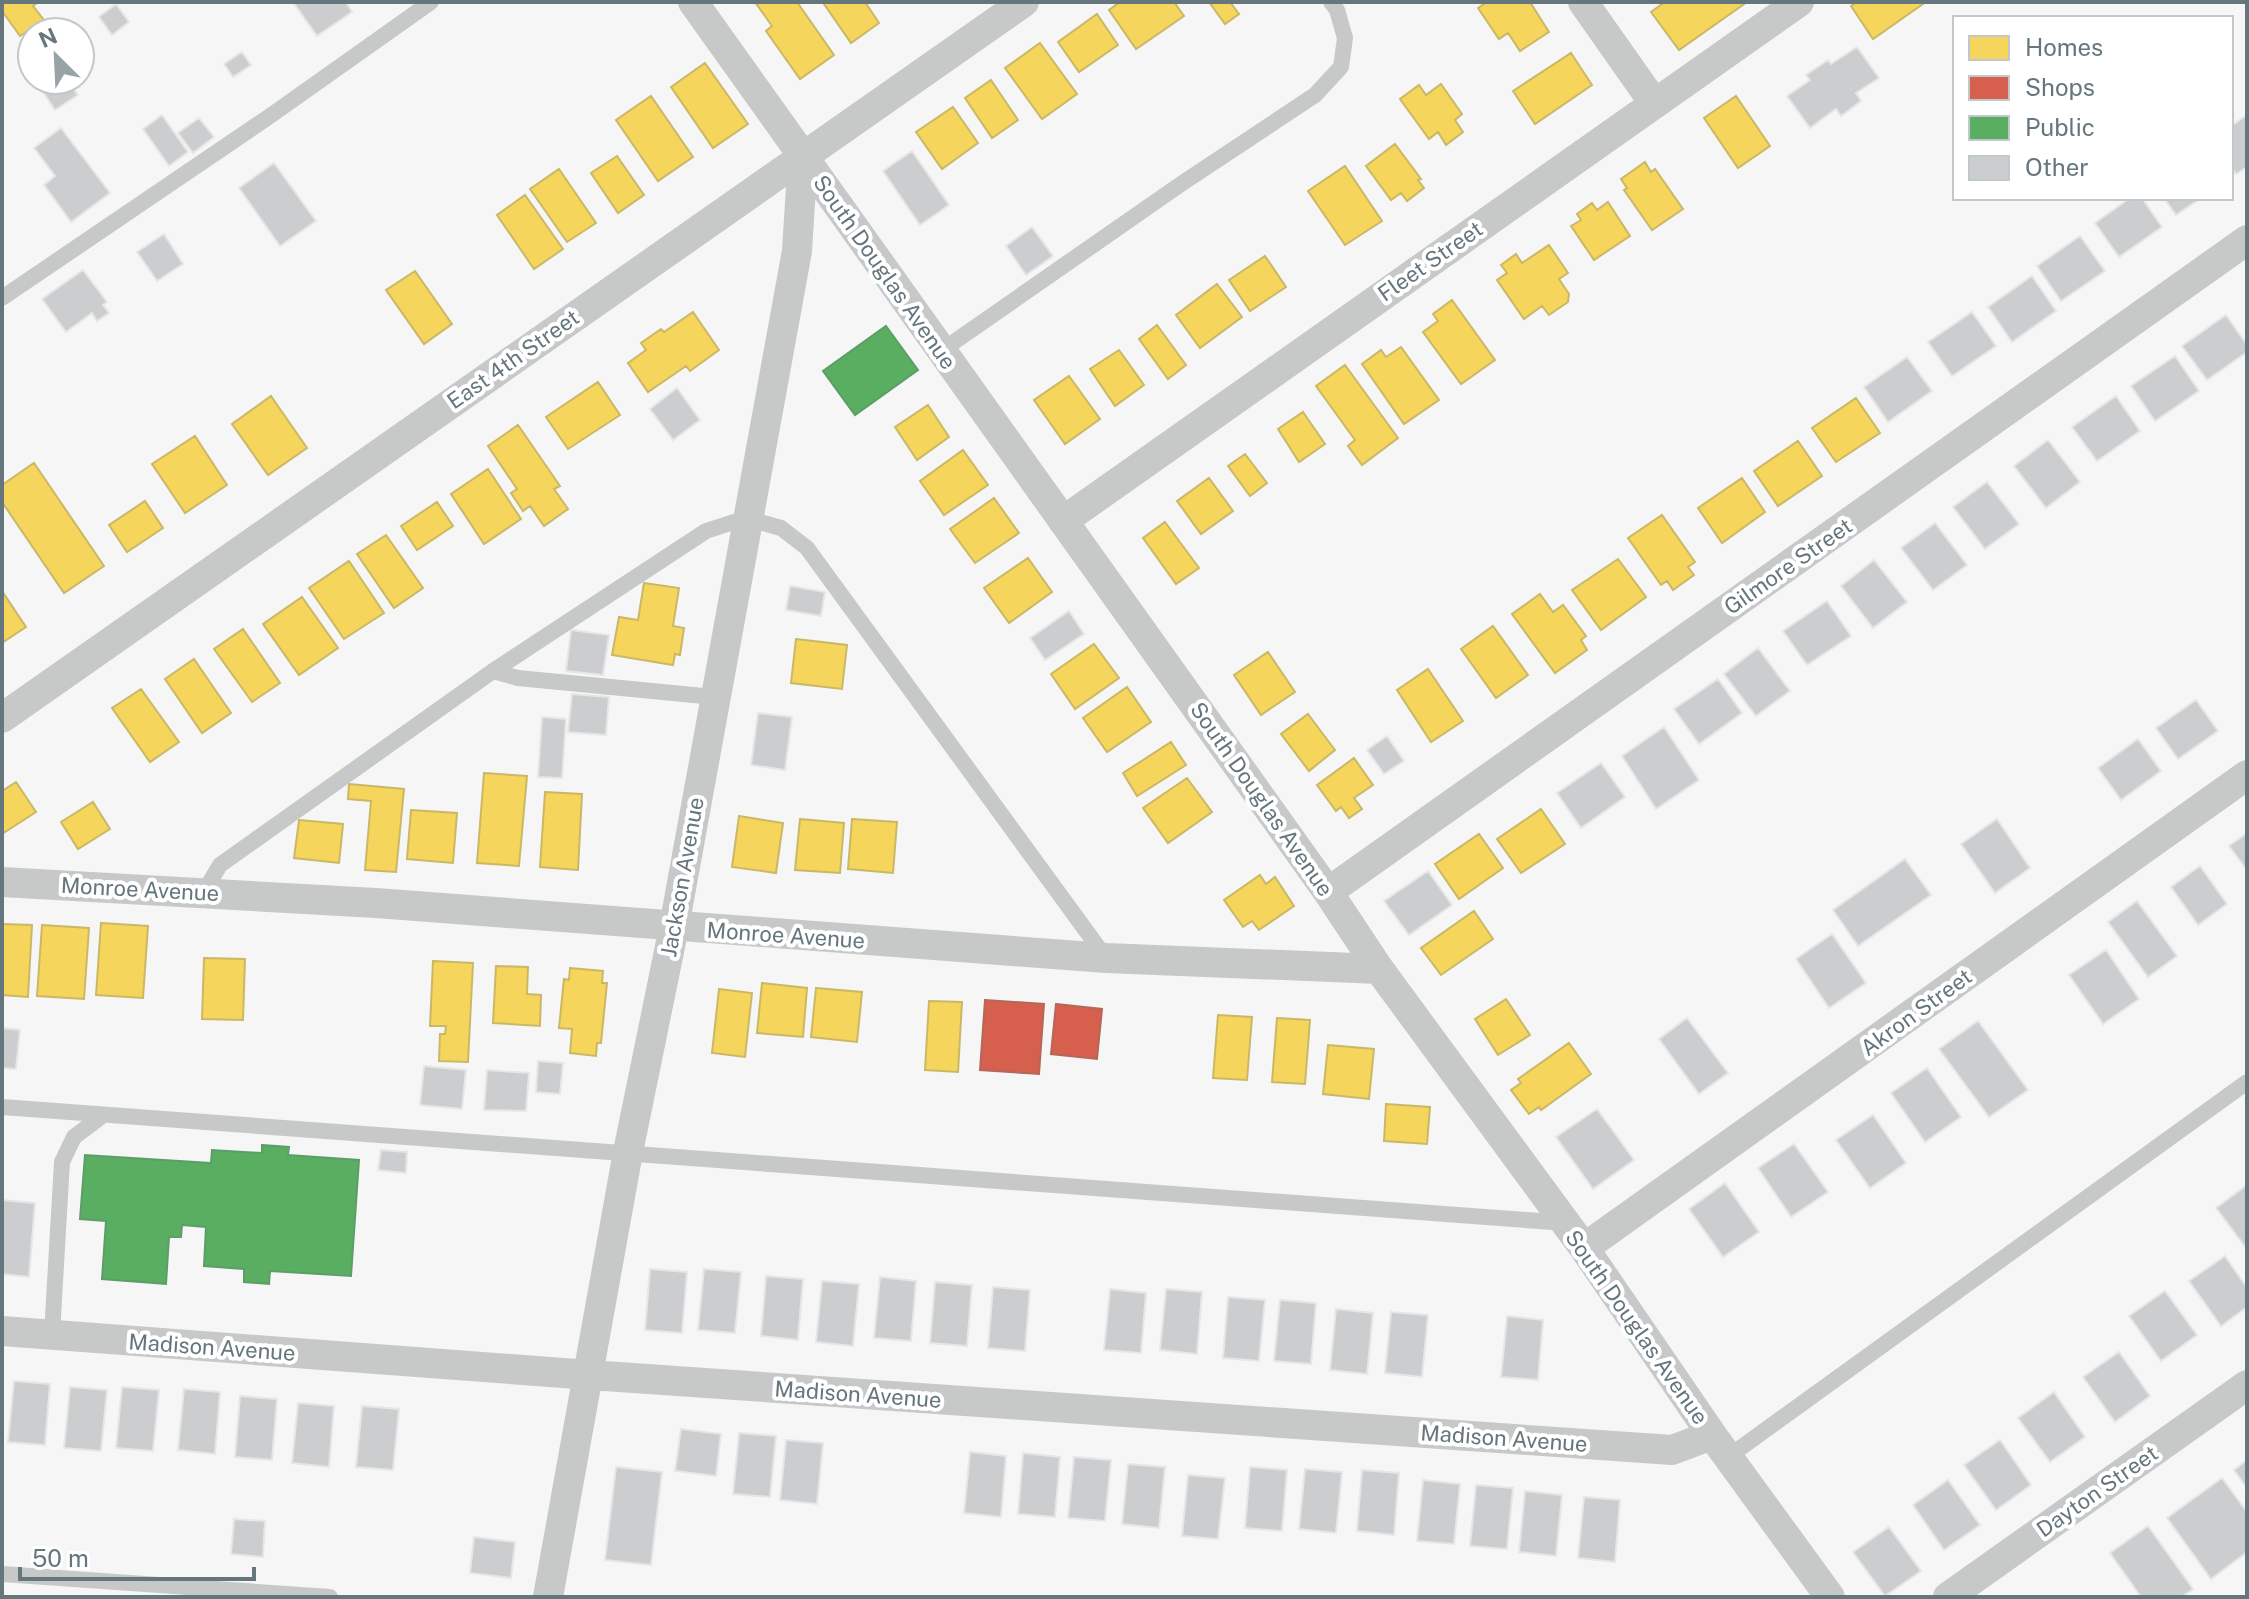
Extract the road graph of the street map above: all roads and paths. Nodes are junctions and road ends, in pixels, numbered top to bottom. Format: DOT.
graph roads {
  1 [pos="431,2"];
  2 [pos="693,2"];
  3 [pos="1024,2"];
  4 [pos="1331,2"];
  5 [pos="1583,2"];
  6 [pos="1799,2"];
  7 [pos="1654,103"];
  8 [pos="803,155"];
  9 [pos="2247,240"];
  10 [pos="2,298"];
  11 [pos="941,351"];
  12 [pos="746,518"];
  13 [pos="1063,521"];
  14 [pos="493,671"];
  15 [pos="714,697"];
  16 [pos="2,718"];
  17 [pos="2247,775"];
  18 [pos="2,882"];
  19 [pos="204,892"];
  20 [pos="1328,892"];
  21 [pos="674,927"];
  22 [pos="1106,958"];
  23 [pos="1379,969"];
  24 [pos="2247,1082"];
  25 [pos="2,1107"];
  26 [pos="102,1116"];
  27 [pos="628,1152"];
  28 [pos="1566,1223"];
  29 [pos="1584,1248"];
  30 [pos="2,1331"];
  31 [pos="52,1334"];
  32 [pos="590,1375"];
  33 [pos="2247,1385"];
  34 [pos="1720,1446"];
  35 [pos="2,1574"];
  36 [pos="330,1597"];
  37 [pos="548,1597"];
  38 [pos="1830,1597"];
  39 [pos="1948,1597"];
  1 -- 10 [label="lane"];
  2 -- 8 [label="street, South Douglas Avenue"];
  3 -- 8 [label="street, East 4th Street"];
  4 -- 11 [label="lane"];
  5 -- 7 [label="street"];
  6 -- 7 [label="street, Fleet Street"];
  7 -- 13 [label="street, Fleet Street"];
  8 -- 11 [label="street, South Douglas Avenue"];
  8 -- 12 [label="street, Jackson Avenue"];
  8 -- 16 [label="street, East 4th Street"];
  9 -- 20 [label="street, Gilmore Street"];
  11 -- 13 [label="street, South Douglas Avenue"];
  12 -- 14 [label="lane"];
  12 -- 15 [label="street, Jackson Avenue"];
  12 -- 22 [label="lane"];
  13 -- 20 [label="street, South Douglas Avenue"];
  14 -- 15 [label="lane"];
  14 -- 19 [label="lane"];
  15 -- 21 [label="street, Jackson Avenue"];
  17 -- 29 [label="street, Akron Street"];
  18 -- 19 [label="street, Monroe Avenue"];
  19 -- 21 [label="street, Monroe Avenue"];
  20 -- 23 [label="street, South Douglas Avenue"];
  21 -- 22 [label="street, Monroe Avenue"];
  21 -- 27 [label="street, Jackson Avenue"];
  22 -- 23 [label="street, Monroe Avenue"];
  23 -- 28 [label="street, South Douglas Avenue"];
  24 -- 34 [label="lane"];
  25 -- 26 [label="lane"];
  26 -- 27 [label="lane"];
  26 -- 31 [label="lane"];
  27 -- 28 [label="lane"];
  27 -- 32 [label="street, Jackson Avenue"];
  28 -- 29 [label="street, South Douglas Avenue"];
  29 -- 34 [label="street, South Douglas Avenue"];
  30 -- 31 [label="street, Madison Avenue"];
  31 -- 32 [label="street, Madison Avenue"];
  32 -- 34 [label="street, Madison Avenue"];
  32 -- 37 [label="street, Jackson Avenue"];
  33 -- 39 [label="street, Dayton Street"];
  34 -- 38 [label="street, South Douglas Avenue"];
  35 -- 36 [label="lane"];
}
